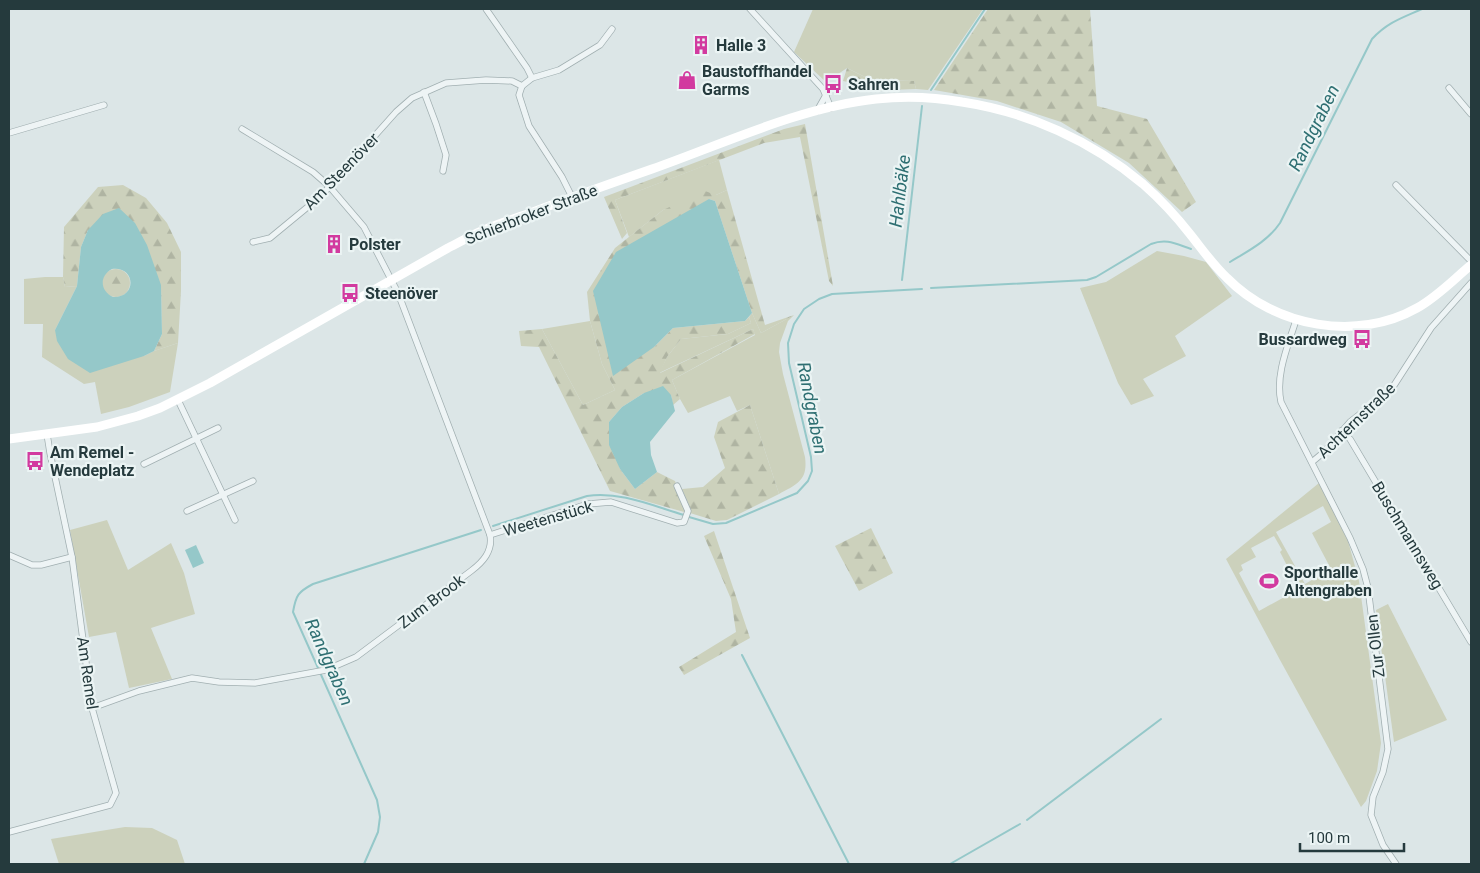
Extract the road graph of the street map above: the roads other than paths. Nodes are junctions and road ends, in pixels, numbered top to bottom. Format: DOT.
graph roads {
  1 [pos="486,9"];
  2 [pos="750,9"];
  3 [pos="612,28"];
  4 [pos="532,78"];
  5 [pos="522,86"];
  6 [pos="1449,88"];
  7 [pos="424,92"];
  8 [pos="826,95"];
  9 [pos="104,105"];
  10 [pos="831,108"];
  11 [pos="817,111"];
  12 [pos="1471,114"];
  13 [pos="242,130"];
  14 [pos="9,133"];
  15 [pos="443,171"];
  16 [pos="1396,185"];
  17 [pos="329,186"];
  18 [pos="572,197"];
  19 [pos="253,242"];
  20 [pos="1471,261"];
  21 [pos="1471,265"];
  22 [pos="391,280"];
  23 [pos="1471,283"];
  24 [pos="1296,320"];
  25 [pos="178,400"];
  26 [pos="218,428"];
  27 [pos="1342,431"];
  28 [pos="48,434"];
  29 [pos="9,439"];
  30 [pos="196,439"];
  31 [pos="1312,462"];
  32 [pos="144,464"];
  33 [pos="253,481"];
  34 [pos="678,486"];
  35 [pos="223,495"];
  36 [pos="187,511"];
  37 [pos="235,520"];
  38 [pos="490,535"];
  39 [pos="9,554"];
  40 [pos="72,557"];
  41 [pos="1471,642"];
  42 [pos="92,708"];
  43 [pos="9,832"];
  44 [pos="1396,864"];
  1 -- 4 [label="street"];
  2 -- 8 [label="street"];
  3 -- 4 [label="street"];
  4 -- 5 [label="street"];
  5 -- 7 [label="street, Am Steenöver"];
  5 -- 18 [label="street"];
  6 -- 12 [label="street"];
  7 -- 15 [label="street"];
  7 -- 17 [label="street, Am Steenöver"];
  8 -- 10 [label="street"];
  8 -- 11 [label="street"];
  9 -- 14 [label="street"];
  10 -- 11 [label="main road, Schierbroker Straße"];
  10 -- 24 [label="main road, Schierbroker Straße"];
  11 -- 18 [label="main road, Schierbroker Straße"];
  13 -- 17 [label="street"];
  16 -- 20 [label="street"];
  17 -- 19 [label="street, Am Steenöver"];
  17 -- 22 [label="street"];
  18 -- 22 [label="main road, Schierbroker Straße"];
  21 -- 24 [label="main road, Schierbroker Straße"];
  22 -- 25 [label="main road, Schierbroker Straße"];
  22 -- 38 [label="street"];
  23 -- 27 [label="street, Achternstraße"];
  24 -- 31 [label="street, Zur Ollen"];
  25 -- 28 [label="main road, Schierbroker Straße"];
  25 -- 30 [label="street"];
  26 -- 30 [label="street"];
  27 -- 31 [label="street, Achternstraße"];
  27 -- 41 [label="street, Buschmannsweg"];
  28 -- 29 [label="main road, Schierbroker Straße"];
  28 -- 40 [label="street, Am Remel"];
  30 -- 32 [label="street"];
  30 -- 35 [label="street"];
  31 -- 44 [label="street, Zur Ollen"];
  33 -- 35 [label="street"];
  34 -- 38 [label="street, Weetenstück"];
  35 -- 36 [label="street"];
  35 -- 37 [label="street"];
  38 -- 42 [label="street, Zum Brook"];
  39 -- 40 [label="street"];
  40 -- 42 [label="street, Am Remel"];
  42 -- 43 [label="street, Am Remel"];
}
